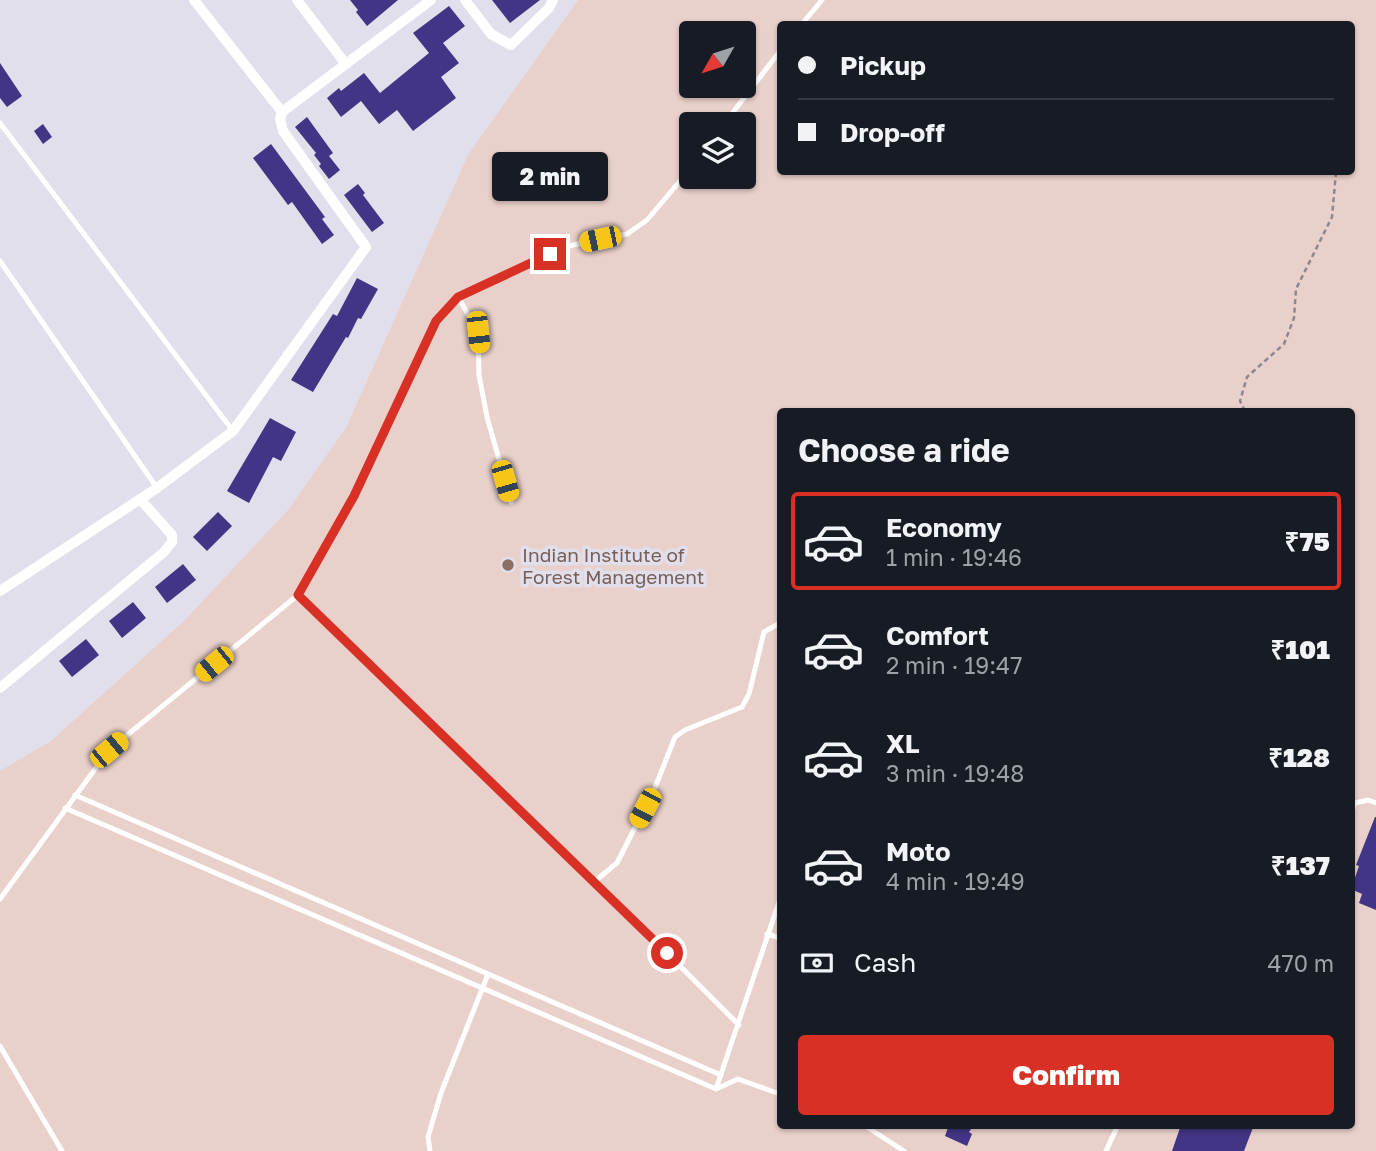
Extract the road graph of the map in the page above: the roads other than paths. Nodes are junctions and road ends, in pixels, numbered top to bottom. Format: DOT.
graph roads {
  1 [pos="194,0"];
  2 [pos="297,0"];
  3 [pos="430,0"];
  4 [pos="465,0"];
  5 [pos="552,0"];
  6 [pos="822,0"];
  7 [pos="804,21"];
  8 [pos="777,55"];
  9 [pos="345,63"];
  10 [pos="282,112"];
  11 [pos="733,112"];
  12 [pos="0,123"];
  13 [pos="679,182"];
  14 [pos="0,261"];
  15 [pos="458,297"];
  16 [pos="233,431"];
  17 [pos="157,488"];
  18 [pos="140,499"];
  19 [pos="511,502"];
  20 [pos="0,591"];
  21 [pos="298,595"];
  22 [pos="777,625"];
  23 [pos="0,688"];
  24 [pos="75,795"];
  25 [pos="1355,803"];
  26 [pos="1376,803"];
  27 [pos="65,808"];
  28 [pos="595,881"];
  29 [pos="0,899"];
  30 [pos="777,908"];
  31 [pos="768,934"];
  32 [pos="777,937"];
  33 [pos="488,974"];
  34 [pos="482,987"];
  35 [pos="738,1025"];
  36 [pos="0,1046"];
  37 [pos="721,1075"];
  38 [pos="716,1089"];
  39 [pos="777,1093"];
  40 [pos="870,1129"];
  41 [pos="1116,1129"];
  42 [pos="62,1151"];
  43 [pos="430,1151"];
  44 [pos="904,1151"];
  45 [pos="1105,1151"];
  1 -- 10 [label="street"];
  2 -- 9 [label="street"];
  3 -- 9 [label="street"];
  4 -- 5 [label="street"];
  6 -- 7 [label="lane"];
  8 -- 11 [label="lane"];
  9 -- 10 [label="street"];
  10 -- 16 [label="street"];
  12 -- 16 [label="lane"];
  13 -- 15 [label="lane"];
  14 -- 17 [label="lane"];
  15 -- 19 [label="lane"];
  15 -- 21 [label="lane"];
  16 -- 17 [label="street"];
  17 -- 18 [label="street"];
  18 -- 20 [label="street"];
  18 -- 23 [label="street"];
  21 -- 24 [label="lane"];
  21 -- 28 [label="lane"];
  22 -- 28 [label="lane"];
  24 -- 27 [label="lane"];
  24 -- 33 [label="lane"];
  25 -- 26 [label="lane"];
  27 -- 29 [label="lane"];
  27 -- 34 [label="lane"];
  28 -- 35 [label="lane"];
  30 -- 31 [label="lane"];
  31 -- 32 [label="lane"];
  31 -- 35 [label="lane"];
  33 -- 34 [label="lane"];
  33 -- 37 [label="lane"];
  34 -- 38 [label="lane"];
  34 -- 43 [label="lane"];
  35 -- 37 [label="lane"];
  36 -- 42 [label="lane"];
  37 -- 38 [label="lane"];
  38 -- 39 [label="lane"];
  40 -- 44 [label="lane"];
  41 -- 45 [label="lane"];
}
